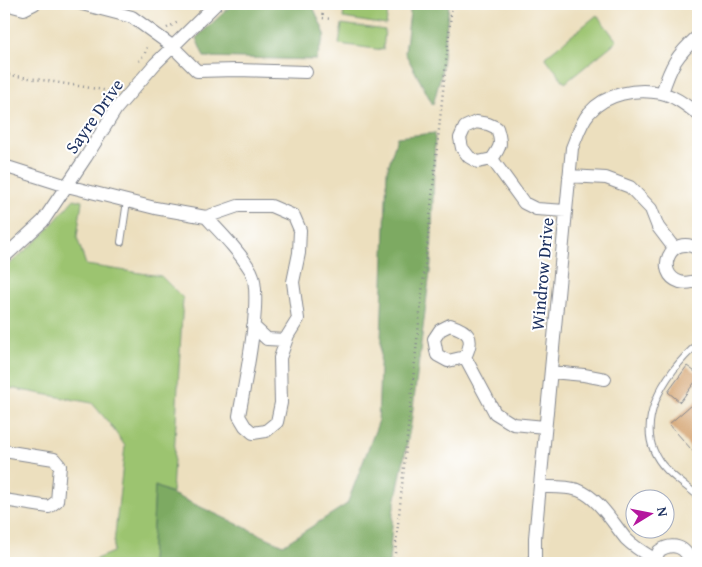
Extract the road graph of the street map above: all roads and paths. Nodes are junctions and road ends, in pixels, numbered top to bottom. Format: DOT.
graph roads {
  1 [pos="5,4"];
  2 [pos="34,4"];
  3 [pos="82,4"];
  4 [pos="216,4"];
  5 [pos="324,4"];
  6 [pos="452,4"];
  7 [pos="332,18"];
  8 [pos="698,36"];
  9 [pos="172,46"];
  10 [pos="306,72"];
  11 [pos="4,74"];
  12 [pos="116,92"];
  13 [pos="662,93"];
  14 [pos="698,114"];
  15 [pos="492,159"];
  16 [pos="4,166"];
  17 [pos="569,176"];
  18 [pos="67,186"];
  19 [pos="127,201"];
  20 [pos="566,211"];
  21 [pos="206,217"];
  22 [pos="121,242"];
  23 [pos="674,248"];
  24 [pos="698,248"];
  25 [pos="4,257"];
  26 [pos="698,279"];
  27 [pos="253,326"];
  28 [pos="286,340"];
  29 [pos="698,344"];
  30 [pos="465,357"];
  31 [pos="550,372"];
  32 [pos="605,379"];
  33 [pos="545,427"];
  34 [pos="4,451"];
  35 [pos="540,487"];
  36 [pos="698,496"];
  37 [pos="4,500"];
  38 [pos="654,561"];
  39 [pos="394,563"];
  40 [pos="535,563"];
  41 [pos="690,563"];
  1 -- 2 [label="street"];
  3 -- 9 [label="street"];
  4 -- 9 [label="street, Sayre Drive"];
  5 -- 7 [label="path"];
  6 -- 39 [label="path"];
  8 -- 13 [label="street"];
  9 -- 10 [label="street"];
  9 -- 18 [label="street, Sayre Drive"];
  11 -- 12 [label="path"];
  13 -- 14 [label="street, Windrow Drive"];
  13 -- 17 [label="street, Windrow Drive"];
  15 -- 20 [label="street"];
  16 -- 18 [label="street"];
  17 -- 20 [label="street, Windrow Drive"];
  17 -- 23 [label="street"];
  18 -- 19 [label="street"];
  18 -- 25 [label="street, Sayre Drive"];
  19 -- 21 [label="street"];
  19 -- 22 [label="lane"];
  20 -- 31 [label="street, Windrow Drive"];
  21 -- 27 [label="street"];
  21 -- 28 [label="street"];
  23 -- 24 [label="street"];
  23 -- 26 [label="street"];
  27 -- 28 [label="street"];
  27 -- 28 [label="street"];
  29 -- 36 [label="lane"];
  30 -- 33 [label="street"];
  31 -- 32 [label="street"];
  31 -- 33 [label="street, Windrow Drive"];
  33 -- 35 [label="street, Windrow Drive"];
  34 -- 37 [label="street"];
  35 -- 38 [label="street"];
  35 -- 40 [label="street, Windrow Drive"];
  38 -- 41 [label="street"];
}
